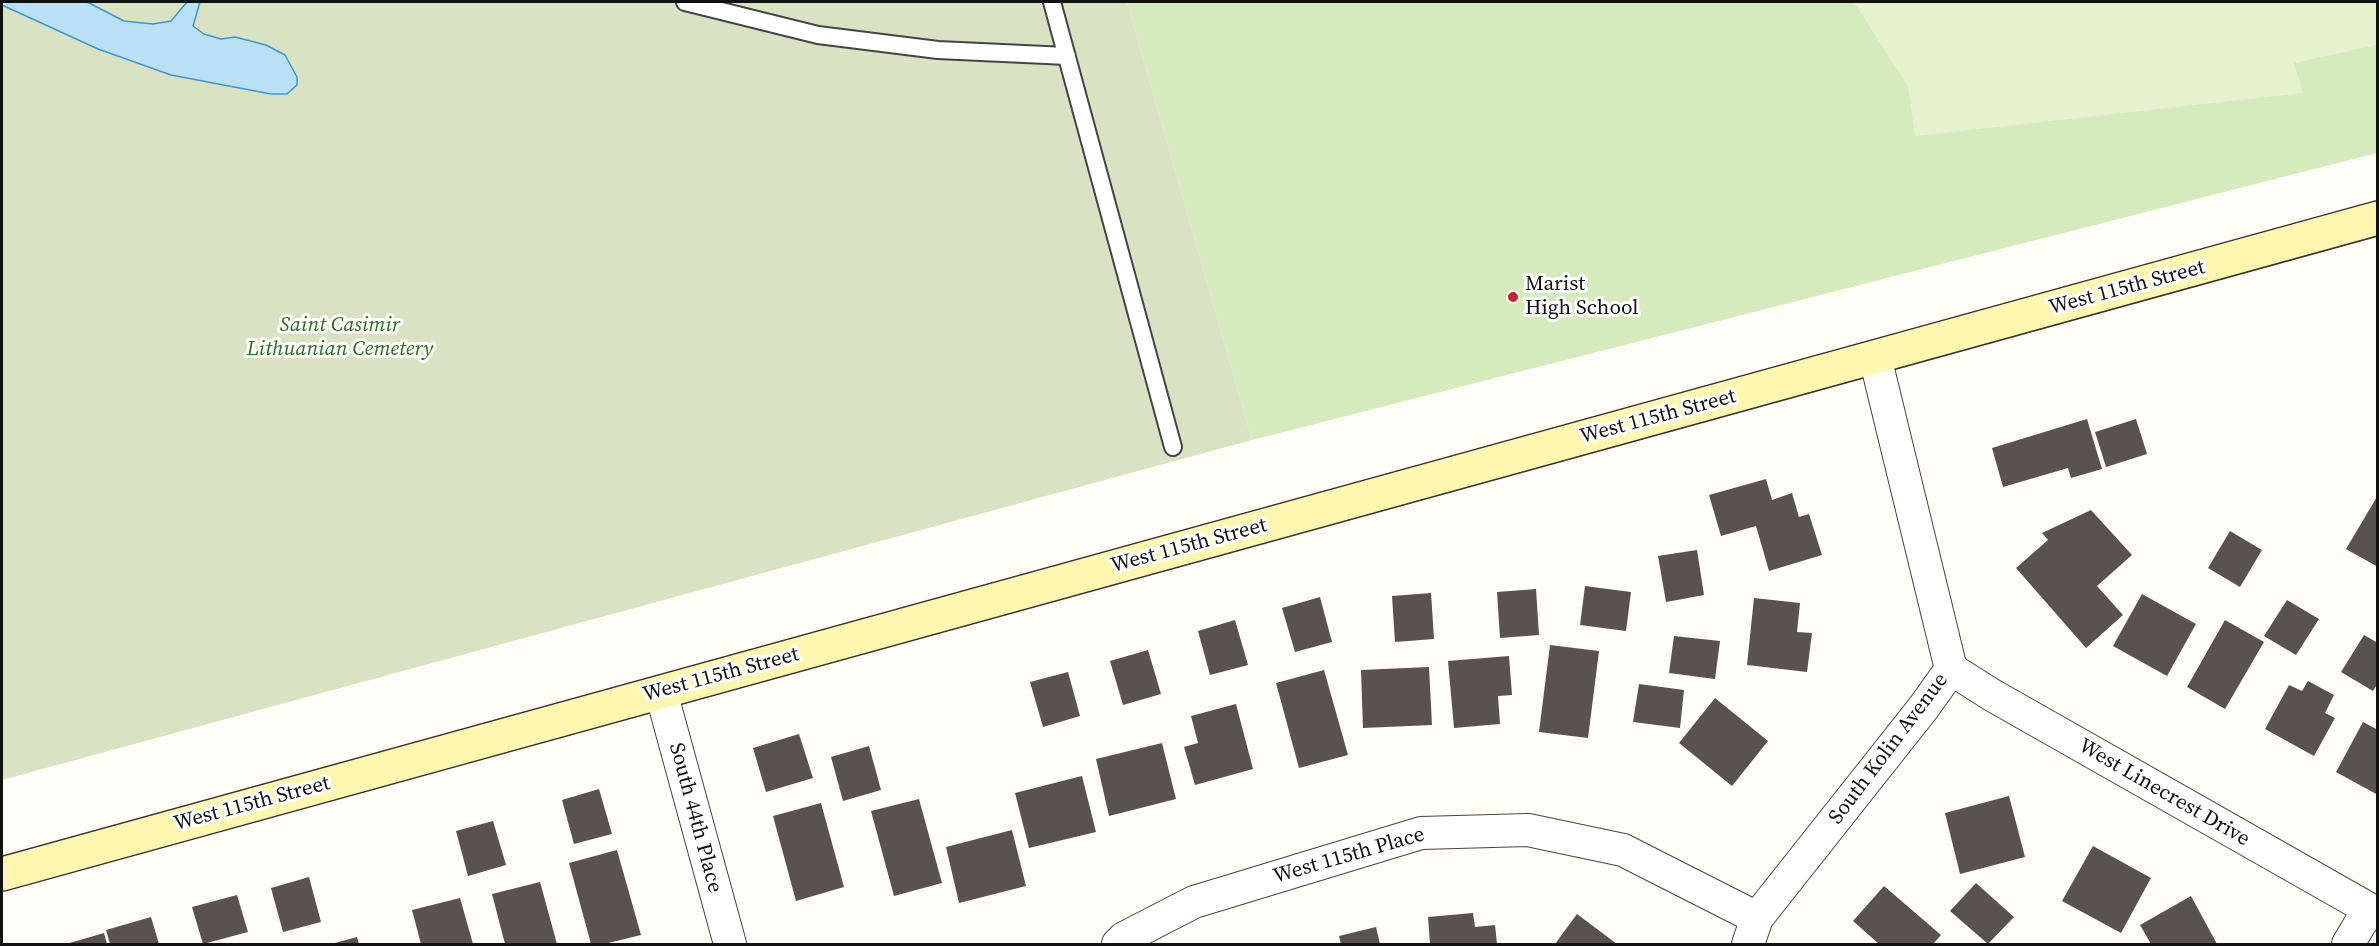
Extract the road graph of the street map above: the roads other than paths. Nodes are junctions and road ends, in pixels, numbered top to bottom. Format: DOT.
graph roads {
  1 [pos="685,2"];
  2 [pos="1052,2"];
  3 [pos="1067,56"];
  4 [pos="2378,218"];
  5 [pos="1875,357"];
  6 [pos="1173,447"];
  7 [pos="1951,669"];
  8 [pos="661,692"];
  9 [pos="2,874"];
  10 [pos="2373,911"];
  11 [pos="1753,931"];
  12 [pos="730,945"];
  13 [pos="1118,945"];
  14 [pos="2348,945"];
  1 -- 3 [label="lane"];
  2 -- 3 [label="lane"];
  3 -- 6 [label="lane"];
  4 -- 5 [label="street, West 115th Street"];
  5 -- 7 [label="street, South Kolin Avenue"];
  5 -- 8 [label="street, West 115th Street"];
  7 -- 10 [label="street, West Linecrest Drive"];
  7 -- 11 [label="street, South Kolin Avenue"];
  8 -- 9 [label="street, West 115th Street"];
  8 -- 12 [label="street, South 44th Place"];
  10 -- 14 [label="street"];
  11 -- 13 [label="street, West 115th Place"];
}
